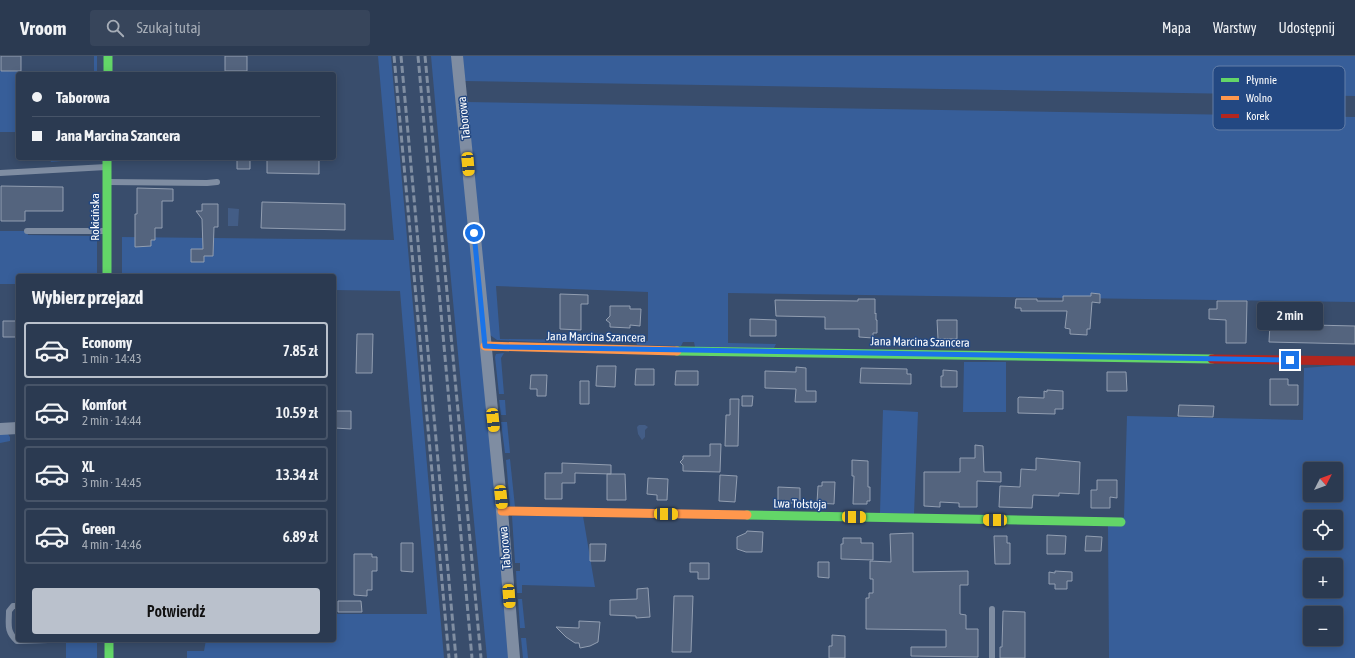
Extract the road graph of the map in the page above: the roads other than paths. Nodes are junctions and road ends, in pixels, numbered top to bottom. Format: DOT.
graph roads {
  1 [pos="108,56"];
  2 [pos="457,56"];
  3 [pos="108,72"];
  4 [pos="107,162"];
  5 [pos="0,173"];
  6 [pos="108,182"];
  7 [pos="217,182"];
  8 [pos="27,231"];
  9 [pos="107,231"];
  10 [pos="107,274"];
  11 [pos="485,346"];
  12 [pos="1355,361"];
  13 [pos="16,428"];
  14 [pos="0,429"];
  15 [pos="502,511"];
  16 [pos="1120,522"];
  17 [pos="16,606"];
  18 [pos="992,609"];
  19 [pos="16,639"];
  20 [pos="109,642"];
  21 [pos="109,658"];
  22 [pos="514,658"];
  23 [pos="992,658"];
  1 -- 3 [label="street"];
  2 -- 11 [label="street, Taborowa"];
  4 -- 5 [label="lane"];
  4 -- 6 [label="street, Rokicińska"];
  6 -- 7 [label="lane"];
  6 -- 9 [label="street, Rokicińska"];
  8 -- 9 [label="lane"];
  9 -- 10 [label="street, Rokicińska"];
  11 -- 12 [label="street, Jana Marcina Szancera"];
  11 -- 15 [label="street, Taborowa"];
  13 -- 14 [label="street"];
  15 -- 16 [label="street, Lwa Tołstoja"];
  15 -- 22 [label="street, Taborowa"];
  17 -- 19 [label="lane"];
  18 -- 23 [label="lane"];
  20 -- 21 [label="street"];
}
